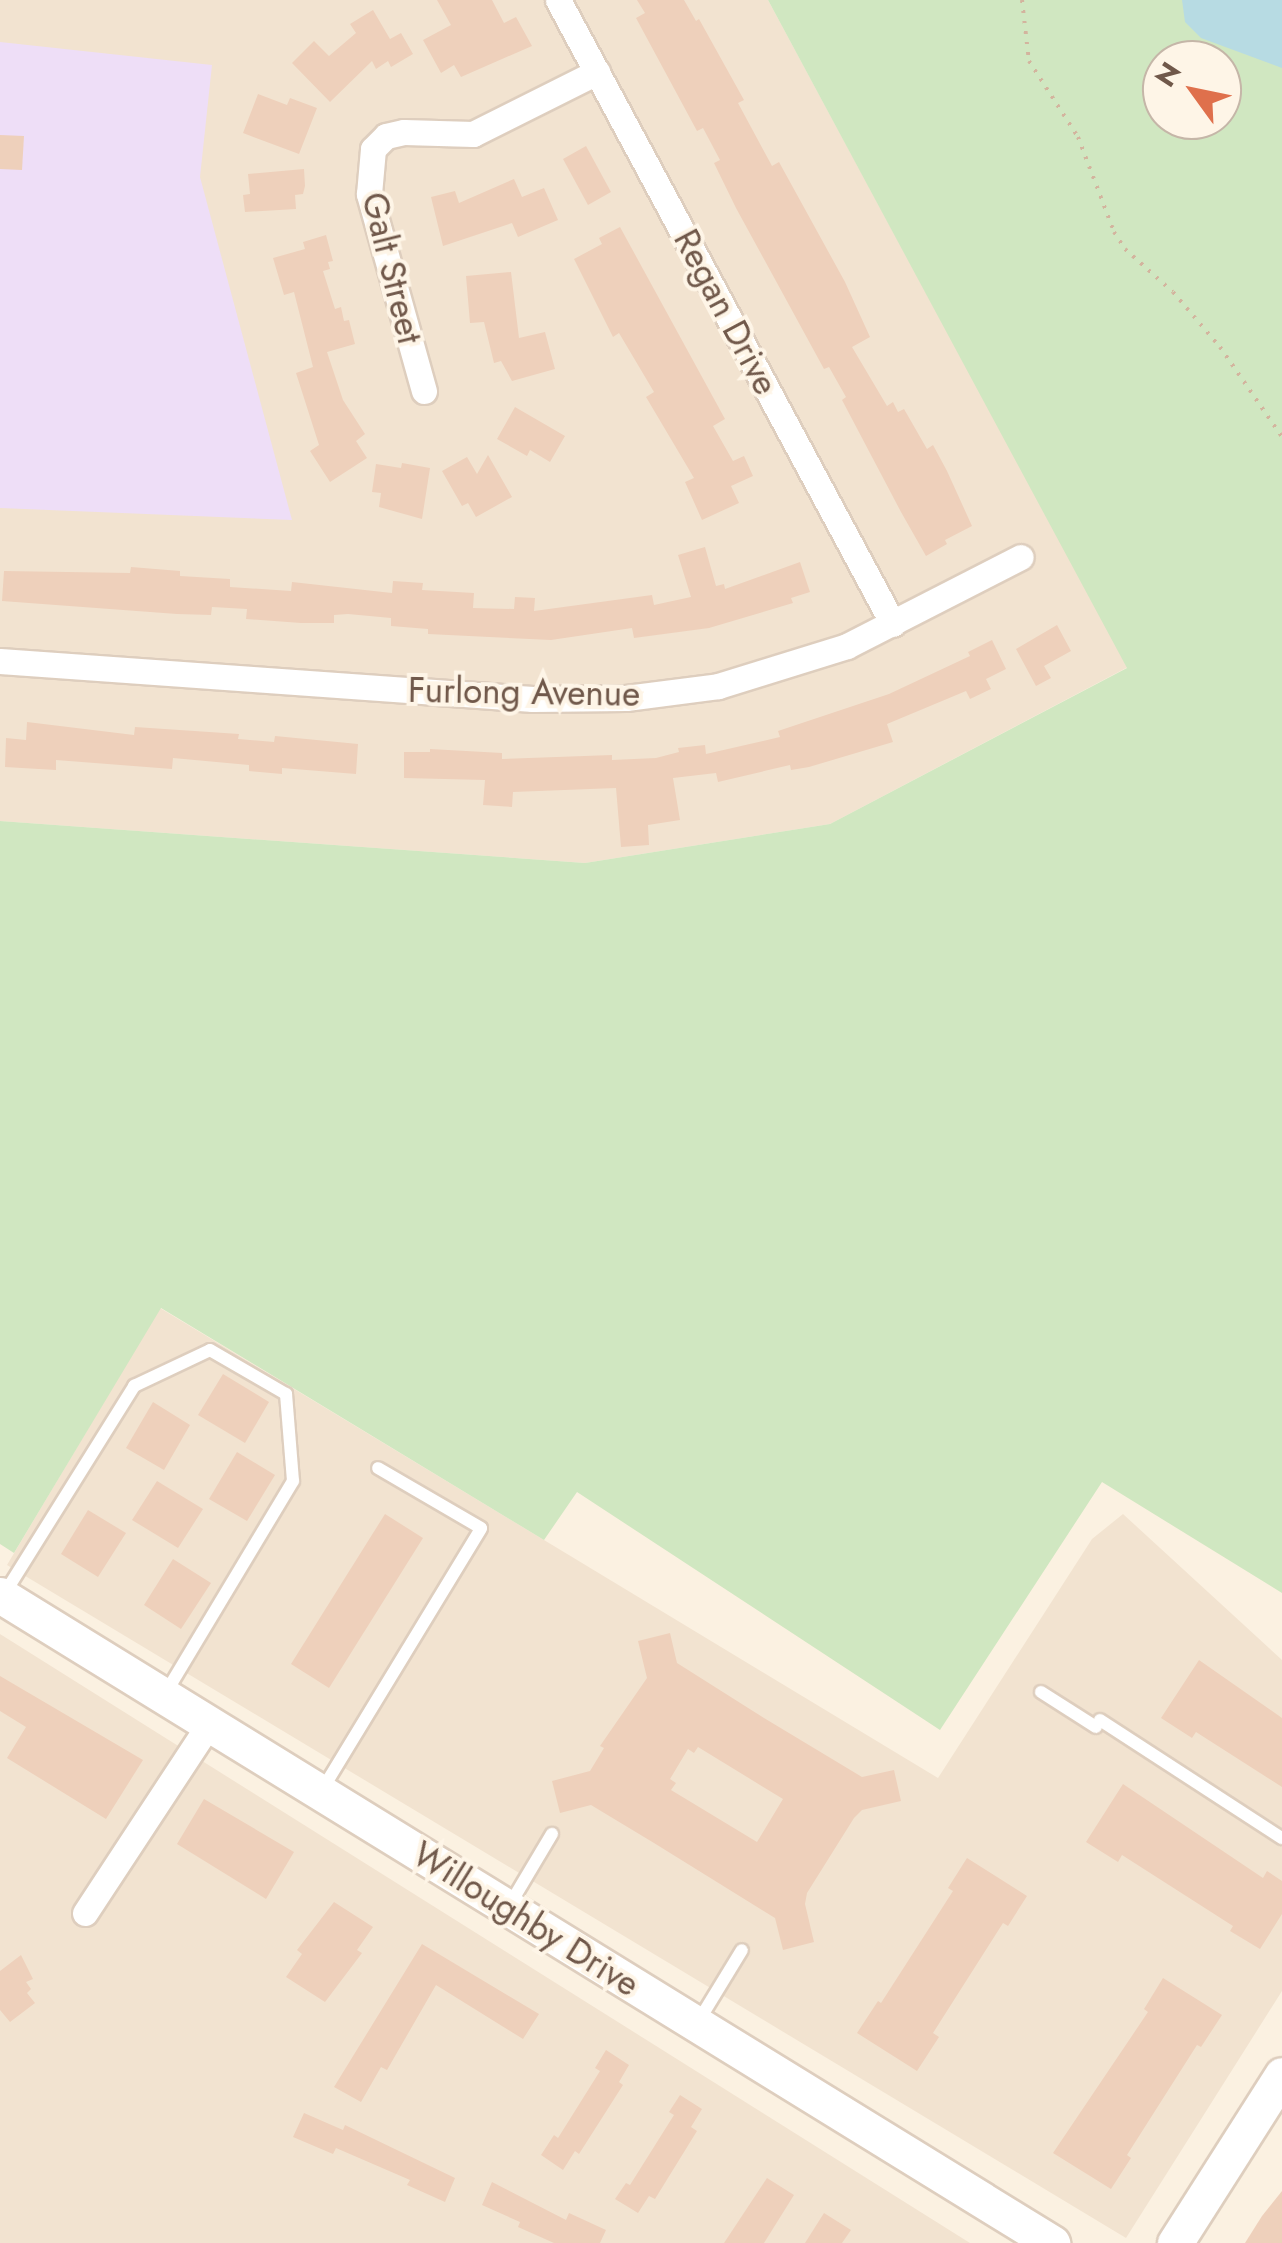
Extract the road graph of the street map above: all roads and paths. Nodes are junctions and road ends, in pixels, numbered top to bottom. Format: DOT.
graph roads {
  1 [pos="558,0"];
  2 [pos="1022,0"];
  3 [pos="597,72"];
  4 [pos="424,391"];
  5 [pos="1282,437"];
  6 [pos="1021,557"];
  7 [pos="894,624"];
  8 [pos="0,661"];
  9 [pos="378,1468"];
  10 [pos="1,1596"];
  11 [pos="1041,1692"];
  12 [pos="164,1696"];
  13 [pos="208,1724"];
  14 [pos="320,1792"];
  15 [pos="552,1834"];
  16 [pos="1282,1838"];
  17 [pos="508,1908"];
  18 [pos="85,1913"];
  19 [pos="742,1950"];
  20 [pos="697,2024"];
  21 [pos="1282,2076"];
  22 [pos="1052,2243"];
  23 [pos="1175,2243"];
  1 -- 3 [label="street, Regan Drive"];
  2 -- 5 [label="path"];
  3 -- 4 [label="street, Galt Street"];
  3 -- 7 [label="street, Regan Drive"];
  6 -- 7 [label="street, Furlong Avenue"];
  7 -- 8 [label="street, Furlong Avenue"];
  9 -- 14 [label="lane"];
  10 -- 12 [label="street, Willoughby Drive"];
  10 -- 12 [label="lane"];
  11 -- 16 [label="lane"];
  12 -- 13 [label="street, Willoughby Drive"];
  13 -- 14 [label="street, Willoughby Drive"];
  13 -- 18 [label="street"];
  14 -- 17 [label="street, Willoughby Drive"];
  15 -- 17 [label="lane"];
  17 -- 20 [label="street, Willoughby Drive"];
  19 -- 20 [label="lane"];
  20 -- 22 [label="street, Willoughby Drive"];
  21 -- 23 [label="street"];
}
